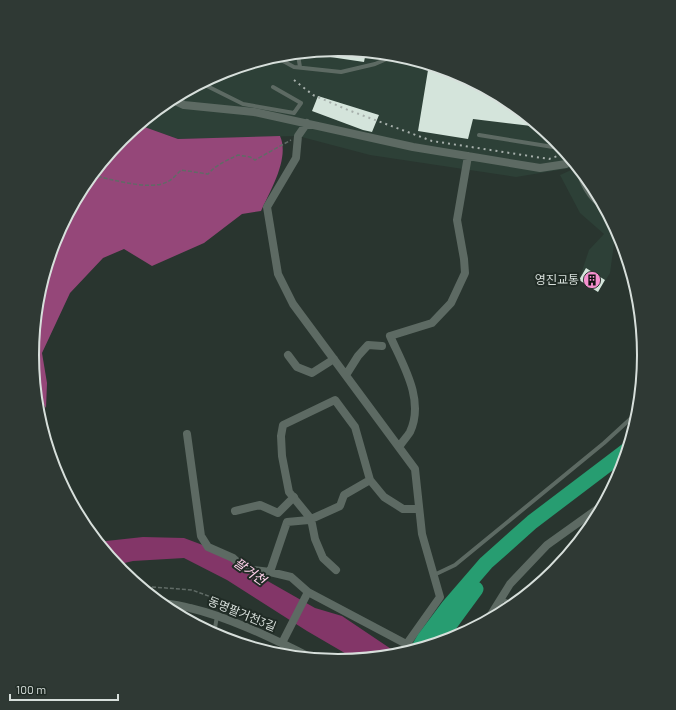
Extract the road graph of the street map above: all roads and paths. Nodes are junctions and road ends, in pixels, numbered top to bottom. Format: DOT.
graph roads {
  1 [pos="299,59"];
  2 [pos="384,60"];
  3 [pos="284,61"];
  4 [pos="300,67"];
  5 [pos="208,86"];
  6 [pos="274,87"];
  7 [pos="178,102"];
  8 [pos="307,123"];
  9 [pos="479,135"];
  10 [pos="298,136"];
  11 [pos="552,147"];
  12 [pos="468,156"];
  13 [pos="567,163"];
  14 [pos="98,176"];
  15 [pos="581,181"];
  16 [pos="593,199"];
  17 [pos="382,346"];
  18 [pos="288,355"];
  19 [pos="334,359"];
  20 [pos="346,375"];
  21 [pos="630,418"];
  22 [pos="188,434"];
  23 [pos="399,447"];
  24 [pos="619,457"];
  25 [pos="613,472"];
  26 [pos="370,480"];
  27 [pos="294,497"];
  28 [pos="420,509"];
  29 [pos="235,511"];
  30 [pos="592,513"];
  31 [pos="311,518"];
  32 [pos="336,570"];
  33 [pos="270,572"];
  34 [pos="434,574"];
  35 [pos="478,579"];
  36 [pos="308,592"];
  37 [pos="500,599"];
  38 [pos="507,602"];
  39 [pos="173,605"];
  40 [pos="493,610"];
  41 [pos="217,616"];
  42 [pos="215,627"];
  43 [pos="443,635"];
  44 [pos="284,638"];
  45 [pos="418,643"];
  46 [pos="416,644"];
  47 [pos="409,645"];
  48 [pos="303,651"];
  1 -- 4 [label="lane"];
  2 -- 4 [label="lane"];
  3 -- 4 [label="lane"];
  5 -- 6 [label="lane"];
  7 -- 8 [label="street"];
  8 -- 10 [label="street"];
  8 -- 12 [label="street"];
  9 -- 11 [label="lane"];
  10 -- 14 [label="path"];
  10 -- 19 [label="street"];
  12 -- 13 [label="street"];
  12 -- 23 [label="street"];
  15 -- 16 [label="lane"];
  17 -- 20 [label="street"];
  18 -- 19 [label="street"];
  19 -- 20 [label="street"];
  20 -- 23 [label="street"];
  21 -- 34 [label="lane"];
  22 -- 33 [label="street"];
  23 -- 28 [label="street"];
  24 -- 35 [label="highway"];
  25 -- 35 [label="highway"];
  26 -- 27 [label="street"];
  26 -- 28 [label="street"];
  26 -- 31 [label="street"];
  27 -- 29 [label="street"];
  27 -- 31 [label="street"];
  28 -- 34 [label="street"];
  30 -- 37 [label="street"];
  31 -- 32 [label="street"];
  31 -- 33 [label="street"];
  33 -- 36 [label="street"];
  34 -- 46 [label="street"];
  35 -- 43 [label="highway"];
  35 -- 45 [label="highway"];
  36 -- 44 [label="street"];
  36 -- 47 [label="street"];
  37 -- 38 [label="lane"];
  37 -- 40 [label="street"];
  39 -- 41 [label="street, 동명팔거천3길"];
  41 -- 42 [label="lane"];
  41 -- 44 [label="street, 동명팔거천3길"];
  44 -- 48 [label="street, 동명팔거천3길"];
}
